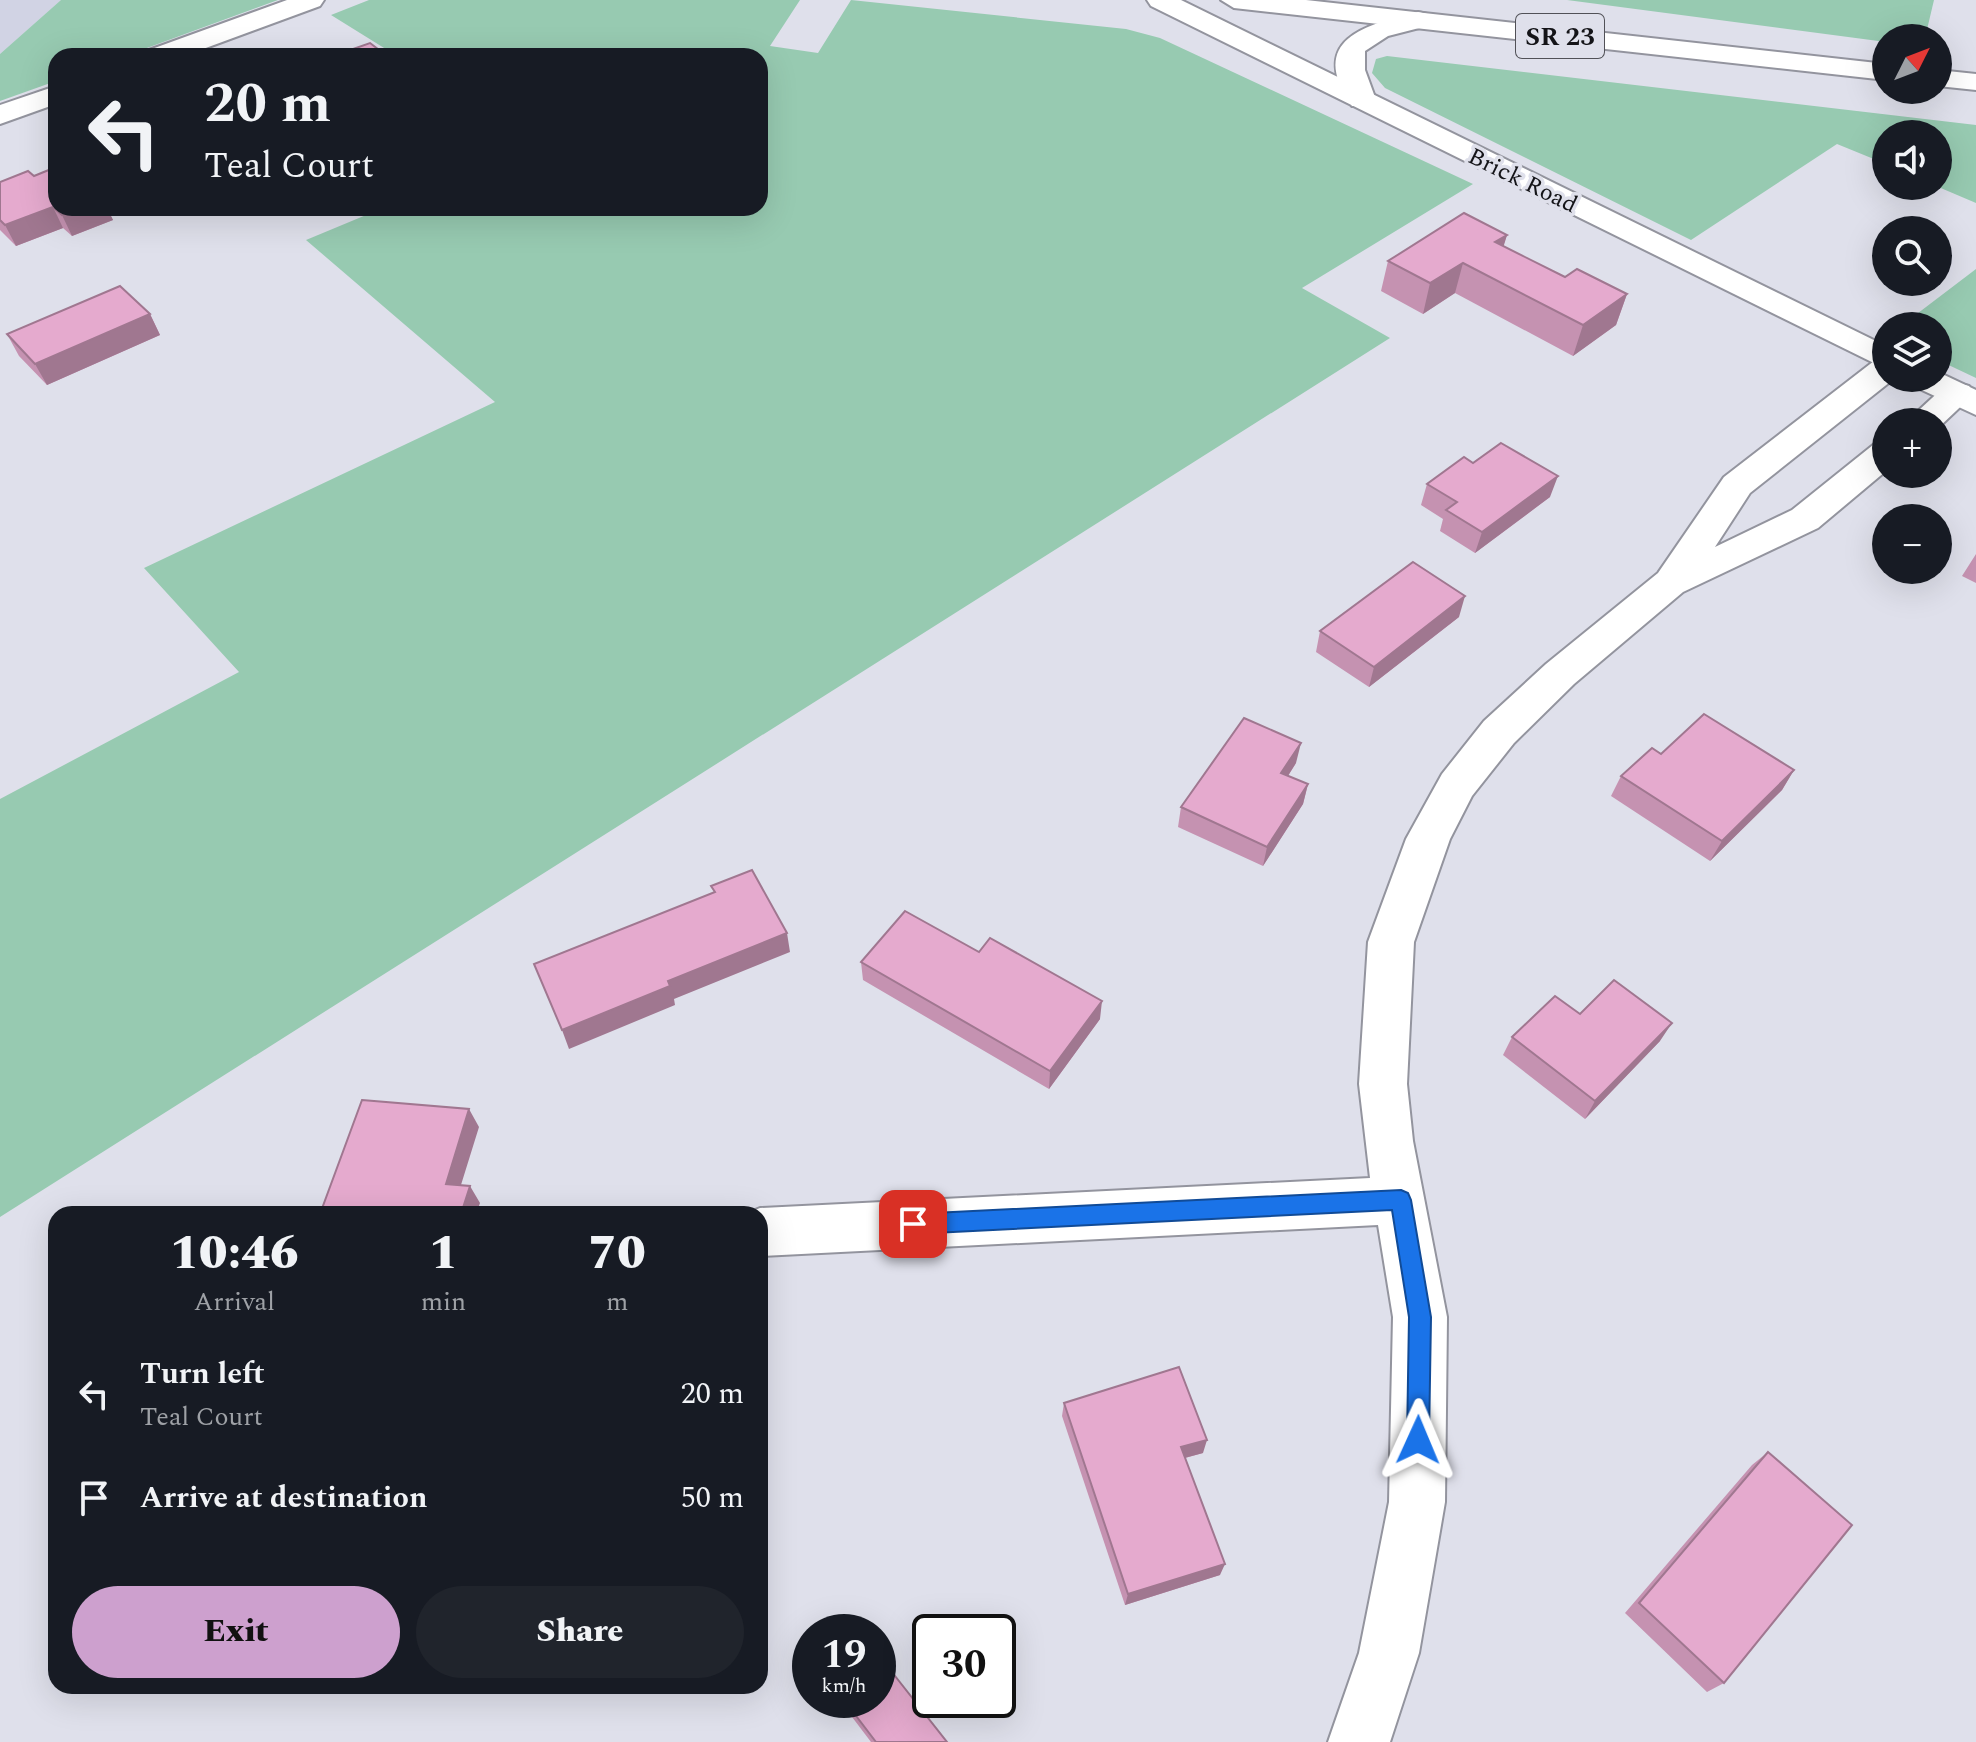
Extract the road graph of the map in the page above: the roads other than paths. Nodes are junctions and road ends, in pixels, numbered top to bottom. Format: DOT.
graph roads {
  1 [pos="311,0"];
  2 [pos="1160,0"];
  3 [pos="1234,0"];
  4 [pos="1418,20"];
  5 [pos="181,48"];
  6 [pos="1872,70"];
  7 [pos="1952,79"];
  8 [pos="1976,82"];
  9 [pos="48,97"];
  10 [pos="1362,100"];
  11 [pos="0,115"];
  12 [pos="1872,352"];
  13 [pos="1872,379"];
  14 [pos="1872,464"];
  15 [pos="1670,583"];
  16 [pos="1401,1200"];
  17 [pos="768,1232"];
  18 [pos="1359,1742"];
  1 -- 5 [label="street"];
  2 -- 10 [label="street, Brick Road"];
  3 -- 4 [label="street, SR 23"];
  4 -- 6 [label="street, SR 23"];
  4 -- 10 [label="street"];
  7 -- 8 [label="street"];
  9 -- 11 [label="street"];
  10 -- 12 [label="street, Brick Road"];
  13 -- 15 [label="street"];
  14 -- 15 [label="street"];
  15 -- 16 [label="street"];
  16 -- 17 [label="street"];
  16 -- 18 [label="street"];
}
